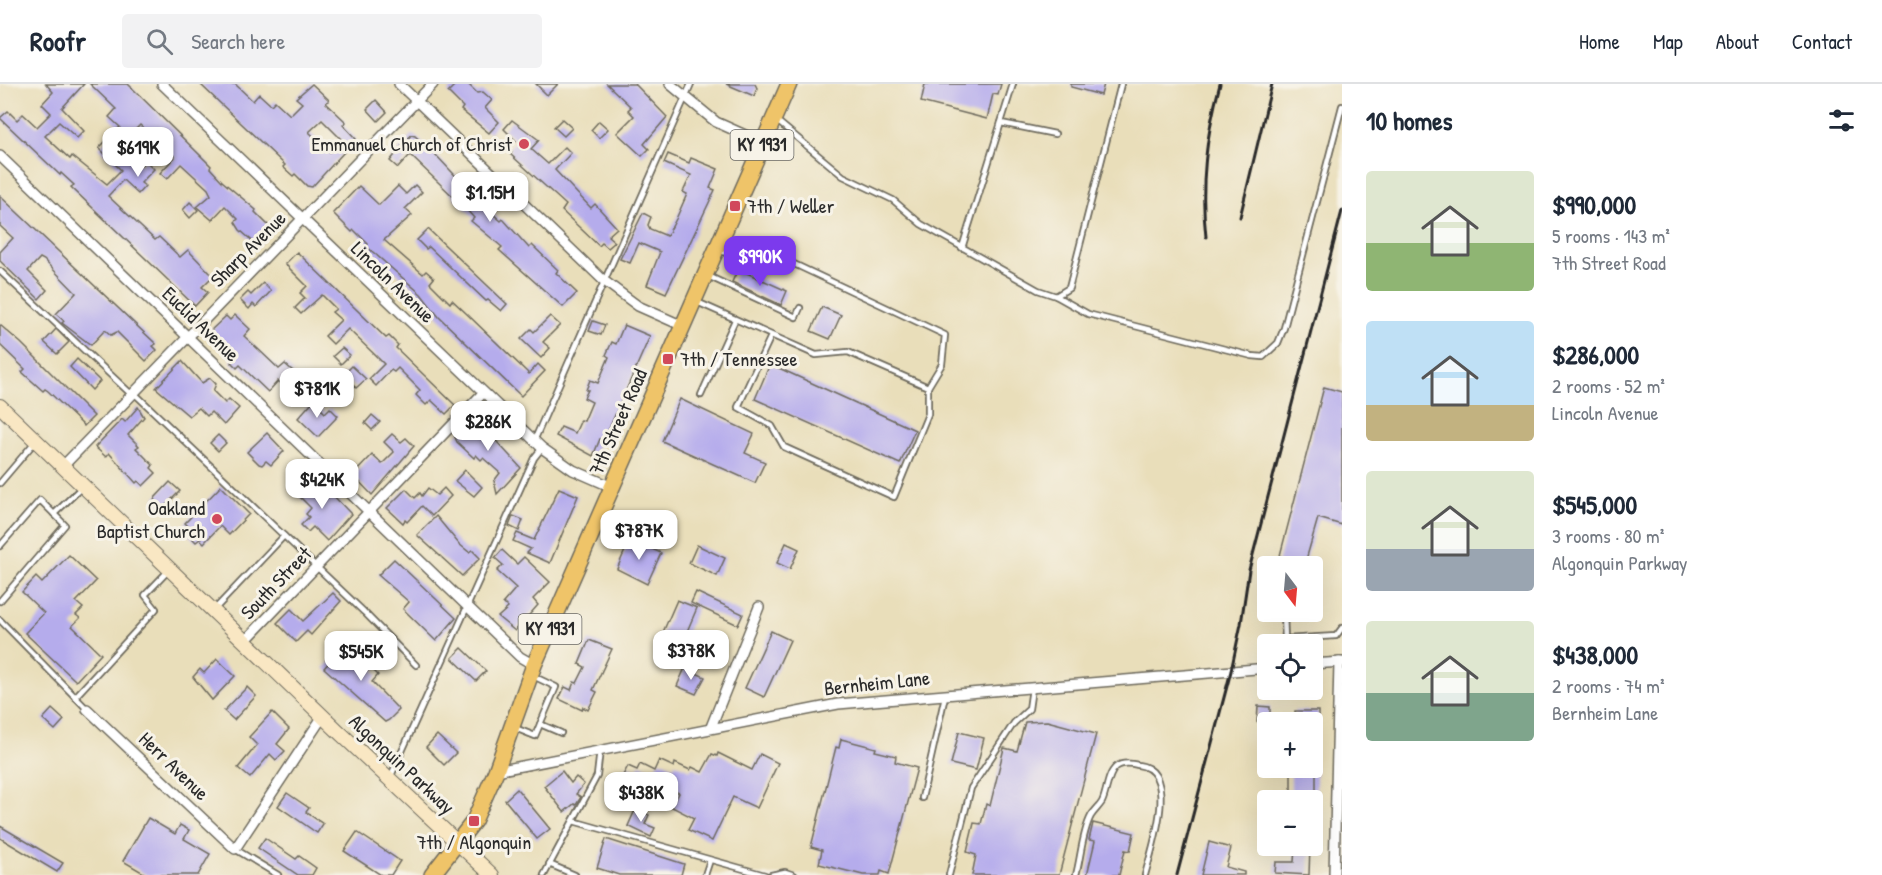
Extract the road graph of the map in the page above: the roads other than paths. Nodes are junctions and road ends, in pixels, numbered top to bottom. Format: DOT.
graph roads {
  1 [pos="162,84"];
  2 [pos="399,84"];
  3 [pos="433,84"];
  4 [pos="670,84"];
  5 [pos="691,84"];
  6 [pos="789,84"];
  7 [pos="1013,84"];
  8 [pos="1121,84"];
  9 [pos="685,99"];
  10 [pos="417,101"];
  11 [pos="1342,106"];
  12 [pos="774,119"];
  13 [pos="1001,123"];
  14 [pos="1055,134"];
  15 [pos="763,142"];
  16 [pos="0,156"];
  17 [pos="303,220"];
  18 [pos="962,248"];
  19 [pos="717,249"];
  20 [pos="0,271"];
  21 [pos="705,275"];
  22 [pos="604,281"];
  23 [pos="1056,296"];
  24 [pos="694,301"];
  25 [pos="800,308"];
  26 [pos="735,320"];
  27 [pos="682,326"];
  28 [pos="187,336"];
  29 [pos="771,336"];
  30 [pos="928,387"];
  31 [pos="132,393"];
  32 [pos="483,393"];
  33 [pos="701,395"];
  34 [pos="0,406"];
  35 [pos="36,441"];
  36 [pos="534,441"];
  37 [pos="542,448"];
  38 [pos="63,466"];
  39 [pos="0,483"];
  40 [pos="83,486"];
  41 [pos="612,487"];
  42 [pos="369,512"];
  43 [pos="54,514"];
  44 [pos="284,536"];
  45 [pos="0,546"];
  46 [pos="316,567"];
  47 [pos="170,569"];
  48 [pos="0,601"];
  49 [pos="759,607"];
  50 [pos="469,608"];
  51 [pos="213,611"];
  52 [pos="0,621"];
  53 [pos="1342,628"];
  54 [pos="1323,637"];
  55 [pos="245,641"];
  56 [pos="1340,662"];
  57 [pos="1323,663"];
  58 [pos="416,665"];
  59 [pos="1257,669"];
  60 [pos="532,670"];
  61 [pos="1032,687"];
  62 [pos="945,694"];
  63 [pos="75,697"];
  64 [pos="87,709"];
  65 [pos="323,716"];
  66 [pos="540,724"];
  67 [pos="512,727"];
  68 [pos="711,727"];
  69 [pos="561,733"];
  70 [pos="600,750"];
  71 [pos="496,771"];
  72 [pos="390,780"];
  73 [pos="922,798"];
  74 [pos="573,821"];
  75 [pos="459,844"];
  76 [pos="235,849"];
  77 [pos="710,860"];
  78 [pos="549,864"];
  79 [pos="736,867"];
  80 [pos="278,875"];
  81 [pos="432,875"];
  82 [pos="492,875"];
  83 [pos="544,875"];
  84 [pos="575,875"];
  85 [pos="705,875"];
  86 [pos="734,875"];
  87 [pos="765,875"];
  88 [pos="771,875"];
  89 [pos="794,875"];
  90 [pos="949,875"];
  91 [pos="1076,875"];
  92 [pos="1145,875"];
  93 [pos="1334,875"];
  1 -- 17 [label="street, Lincoln Avenue"];
  2 -- 10 [label="street"];
  3 -- 10 [label="street, Sharp Avenue"];
  4 -- 9 [label="street"];
  5 -- 9 [label="lane"];
  6 -- 12 [label="main road, 7th Street Road / KY 1931"];
  7 -- 13 [label="lane"];
  8 -- 23 [label="lane"];
  9 -- 15 [label="street"];
  9 -- 22 [label="lane"];
  10 -- 17 [label="street, Sharp Avenue"];
  10 -- 22 [label="street"];
  11 -- 23 [label="lane"];
  12 -- 15 [label="main road, 7th Street Road / KY 1931"];
  12 -- 18 [label="lane"];
  13 -- 14 [label="lane"];
  13 -- 18 [label="lane"];
  15 -- 19 [label="main road, 7th Street Road / KY 1931"];
  16 -- 28 [label="street, Euclid Avenue"];
  17 -- 28 [label="street, Sharp Avenue"];
  17 -- 32 [label="street, Lincoln Avenue"];
  18 -- 23 [label="lane"];
  19 -- 21 [label="main road, 7th Street Road / KY 1931"];
  19 -- 30 [label="lane"];
  20 -- 31 [label="lane"];
  21 -- 24 [label="main road, 7th Street Road / KY 1931"];
  21 -- 25 [label="lane"];
  22 -- 27 [label="street"];
  22 -- 36 [label="lane"];
  24 -- 26 [label="lane"];
  24 -- 27 [label="main road, 7th Street Road / KY 1931"];
  26 -- 29 [label="lane"];
  26 -- 33 [label="lane"];
  27 -- 41 [label="main road, 7th Street Road / KY 1931"];
  28 -- 31 [label="street, Sharp Avenue"];
  28 -- 42 [label="street, Euclid Avenue"];
  29 -- 30 [label="lane"];
  29 -- 30 [label="lane"];
  31 -- 38 [label="street, Sharp Avenue"];
  31 -- 44 [label="lane"];
  32 -- 36 [label="street, Lincoln Avenue"];
  32 -- 42 [label="street, South Street"];
  34 -- 35 [label="main road, Algonquin Parkway"];
  35 -- 38 [label="main road, Algonquin Parkway"];
  35 -- 39 [label="lane"];
  36 -- 37 [label="street, Lincoln Avenue"];
  37 -- 41 [label="street, Lincoln Avenue"];
  37 -- 50 [label="lane"];
  38 -- 40 [label="main road, Algonquin Parkway"];
  40 -- 43 [label="lane"];
  40 -- 47 [label="main road, Algonquin Parkway"];
  41 -- 60 [label="main road, 7th Street Road / KY 1931"];
  42 -- 46 [label="street, South Street"];
  42 -- 50 [label="street, Euclid Avenue"];
  43 -- 45 [label="lane"];
  43 -- 48 [label="lane"];
  44 -- 46 [label="lane"];
  44 -- 51 [label="lane"];
  46 -- 55 [label="street, South Street"];
  46 -- 58 [label="lane"];
  47 -- 51 [label="main road, Algonquin Parkway"];
  47 -- 63 [label="lane"];
  49 -- 68 [label="street"];
  50 -- 60 [label="street, Euclid Avenue"];
  50 -- 72 [label="lane"];
  51 -- 55 [label="main road, Algonquin Parkway"];
  52 -- 63 [label="lane"];
  53 -- 54 [label="lane"];
  55 -- 65 [label="main road, Algonquin Parkway"];
  56 -- 57 [label="street"];
  56 -- 93 [label="street"];
  59 -- 61 [label="street, Bernheim Lane"];
  60 -- 66 [label="lane"];
  60 -- 67 [label="main road, 7th Street Road / KY 1931"];
  61 -- 62 [label="street, Bernheim Lane"];
  61 -- 90 [label="lane"];
  62 -- 68 [label="street, Bernheim Lane"];
  62 -- 73 [label="lane"];
  63 -- 64 [label="lane"];
  64 -- 76 [label="street, Herr Avenue"];
  65 -- 72 [label="main road, Algonquin Parkway"];
  65 -- 76 [label="street"];
  66 -- 67 [label="lane"];
  66 -- 69 [label="lane"];
  67 -- 71 [label="main road, 7th Street Road / KY 1931"];
  68 -- 70 [label="street, Bernheim Lane"];
  70 -- 71 [label="street, Bernheim Lane"];
  70 -- 74 [label="lane"];
  71 -- 75 [label="main road, 7th Street Road / KY 1931"];
  72 -- 75 [label="main road, Algonquin Parkway"];
  74 -- 77 [label="lane"];
  74 -- 78 [label="lane"];
  75 -- 81 [label="main road, 7th Street Road"];
  75 -- 82 [label="main road, Algonquin Parkway"];
  76 -- 80 [label="lane"];
  77 -- 79 [label="lane"];
  77 -- 85 [label="lane"];
  78 -- 83 [label="lane"];
  78 -- 84 [label="lane"];
  79 -- 86 [label="lane"];
  79 -- 87 [label="lane"];
  88 -- 89 [label="lane"];
  91 -- 92 [label="lane"];
}
